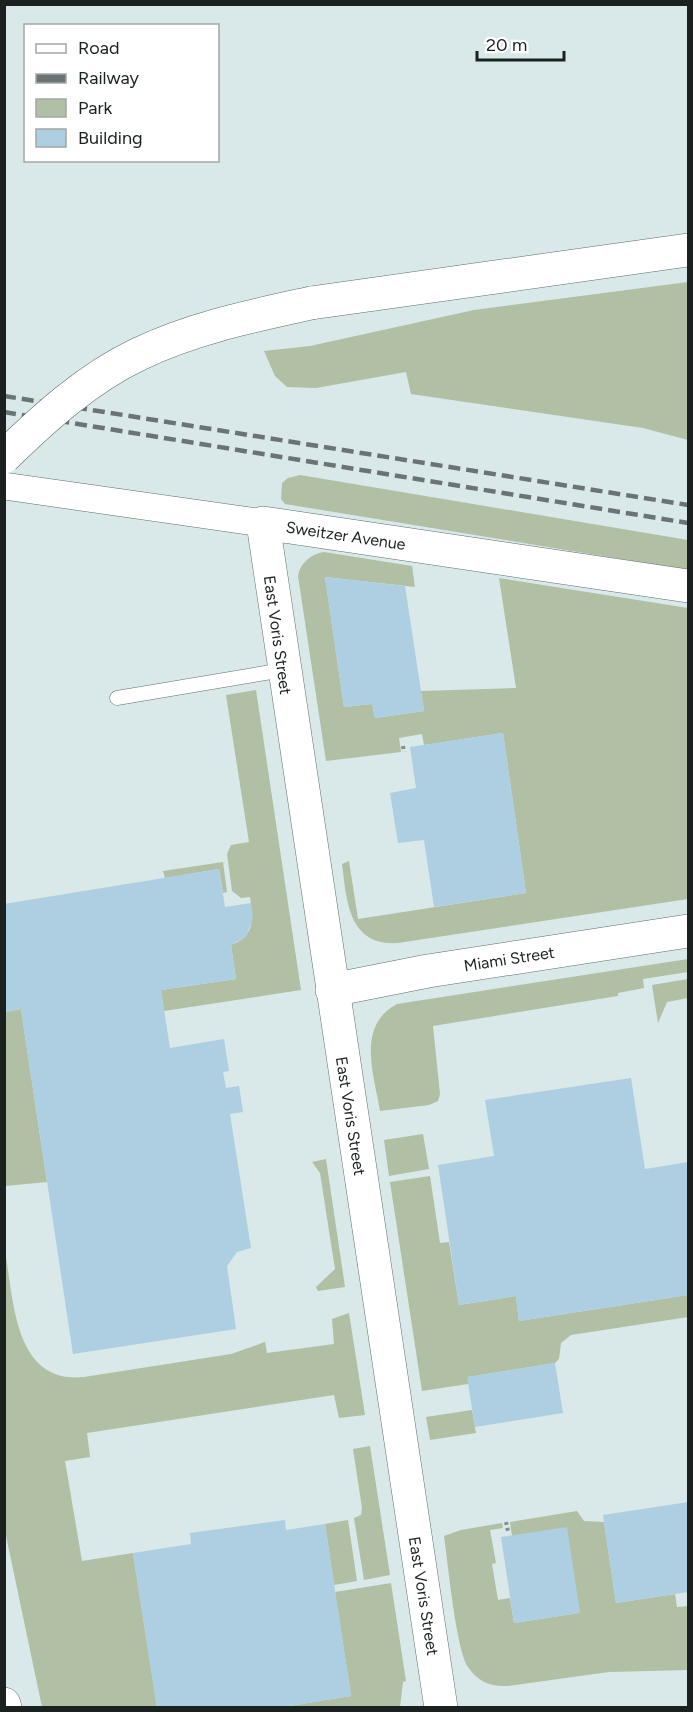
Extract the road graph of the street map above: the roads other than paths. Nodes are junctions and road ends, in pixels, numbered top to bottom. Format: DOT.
graph roads {
  1 [pos="688,250"];
  2 [pos="4,457"];
  3 [pos="4,486"];
  4 [pos="263,523"];
  5 [pos="688,586"];
  6 [pos="283,670"];
  7 [pos="117,698"];
  8 [pos="688,931"];
  9 [pos="332,990"];
  10 [pos="441,1707"];
  1 -- 2 [label="main road, bridge"];
  3 -- 4 [label="street, Sweitzer Avenue"];
  4 -- 5 [label="main road, Sweitzer Avenue"];
  4 -- 6 [label="main road, East Voris Street"];
  6 -- 7 [label="lane"];
  6 -- 9 [label="main road, East Voris Street"];
  8 -- 9 [label="main road, Miami Street"];
  9 -- 10 [label="main road, East Voris Street"];
}
